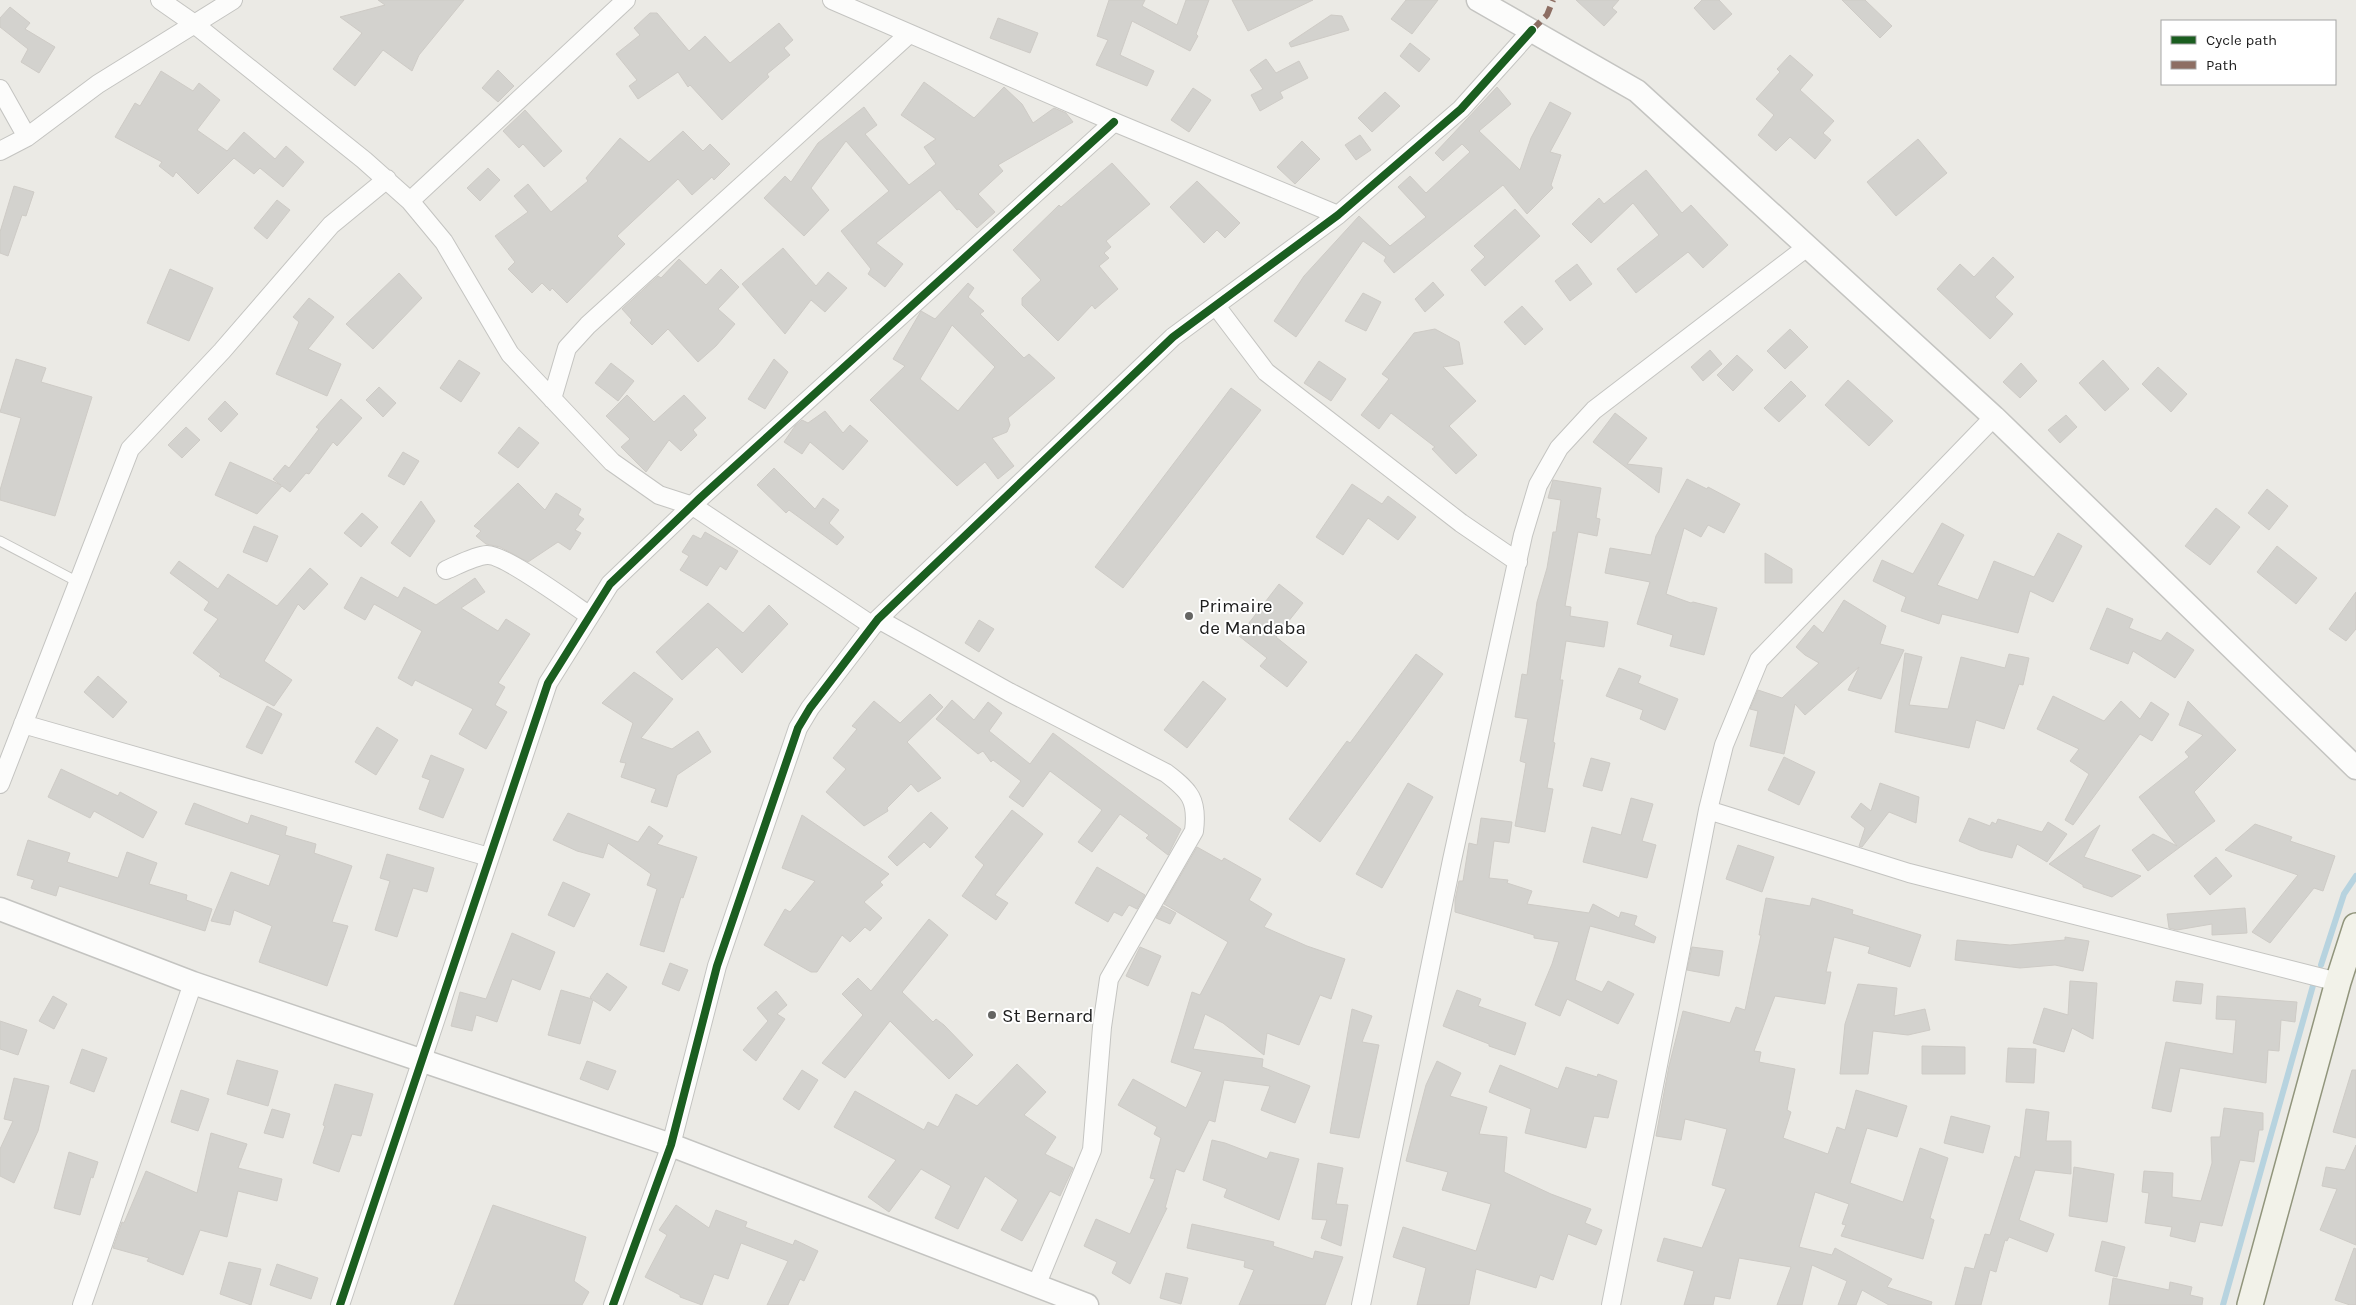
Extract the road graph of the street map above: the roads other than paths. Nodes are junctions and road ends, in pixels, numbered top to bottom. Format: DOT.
graph roads {
  1 [pos="160,0"];
  2 [pos="233,0"];
  3 [pos="626,0"];
  4 [pos="832,0"];
  5 [pos="1478,0"];
  6 [pos="193,23"];
  7 [pos="1532,30"];
  8 [pos="909,34"];
  9 [pos="0,89"];
  10 [pos="1114,122"];
  11 [pos="27,137"];
  12 [pos="0,150"];
  13 [pos="387,179"];
  14 [pos="410,201"];
  15 [pos="1338,215"];
  16 [pos="1806,247"];
  17 [pos="1216,306"];
  18 [pos="552,399"];
  19 [pos="1994,417"];
  20 [pos="692,506"];
  21 [pos="0,541"];
  22 [pos="1518,562"];
  23 [pos="446,570"];
  24 [pos="78,582"];
  25 [pos="590,616"];
  26 [pos="876,623"];
  27 [pos="23,724"];
  28 [pos="2356,768"];
  29 [pos="0,784"];
  30 [pos="1708,810"];
  31 [pos="489,858"];
  32 [pos="0,909"];
  33 [pos="2356,926"];
  34 [pos="2338,982"];
  35 [pos="194,983"];
  36 [pos="422,1061"];
  37 [pos="672,1145"];
  38 [pos="1036,1286"];
  39 [pos="82,1305"];
  40 [pos="340,1305"];
  41 [pos="613,1305"];
  42 [pos="1087,1305"];
  43 [pos="1361,1305"];
  44 [pos="1611,1305"];
  45 [pos="2250,1305"];
  1 -- 6 [label="street"];
  2 -- 6 [label="street"];
  3 -- 14 [label="street"];
  4 -- 8 [label="street"];
  5 -- 7 [label="street"];
  6 -- 11 [label="street"];
  6 -- 13 [label="street"];
  7 -- 15 [label="street"];
  7 -- 16 [label="street"];
  8 -- 10 [label="street"];
  8 -- 18 [label="street"];
  9 -- 11 [label="street"];
  10 -- 15 [label="street"];
  10 -- 20 [label="street"];
  11 -- 12 [label="street"];
  13 -- 14 [label="street"];
  13 -- 24 [label="street"];
  14 -- 18 [label="street"];
  15 -- 17 [label="street"];
  16 -- 19 [label="street"];
  16 -- 22 [label="street"];
  17 -- 22 [label="street"];
  17 -- 26 [label="street"];
  18 -- 20 [label="street"];
  19 -- 28 [label="street"];
  19 -- 30 [label="street"];
  20 -- 25 [label="street"];
  20 -- 26 [label="street"];
  21 -- 24 [label="lane"];
  22 -- 43 [label="street"];
  23 -- 25 [label="street"];
  24 -- 27 [label="street"];
  25 -- 31 [label="street"];
  26 -- 37 [label="street"];
  26 -- 38 [label="street"];
  27 -- 29 [label="street"];
  27 -- 31 [label="street"];
  30 -- 34 [label="street"];
  30 -- 44 [label="street"];
  31 -- 36 [label="street"];
  32 -- 35 [label="street"];
  33 -- 34 [label="main road"];
  34 -- 45 [label="main road"];
  35 -- 36 [label="street"];
  35 -- 39 [label="street"];
  36 -- 37 [label="street"];
  36 -- 40 [label="street"];
  37 -- 38 [label="street"];
  37 -- 41 [label="street"];
  38 -- 42 [label="street"];
}
